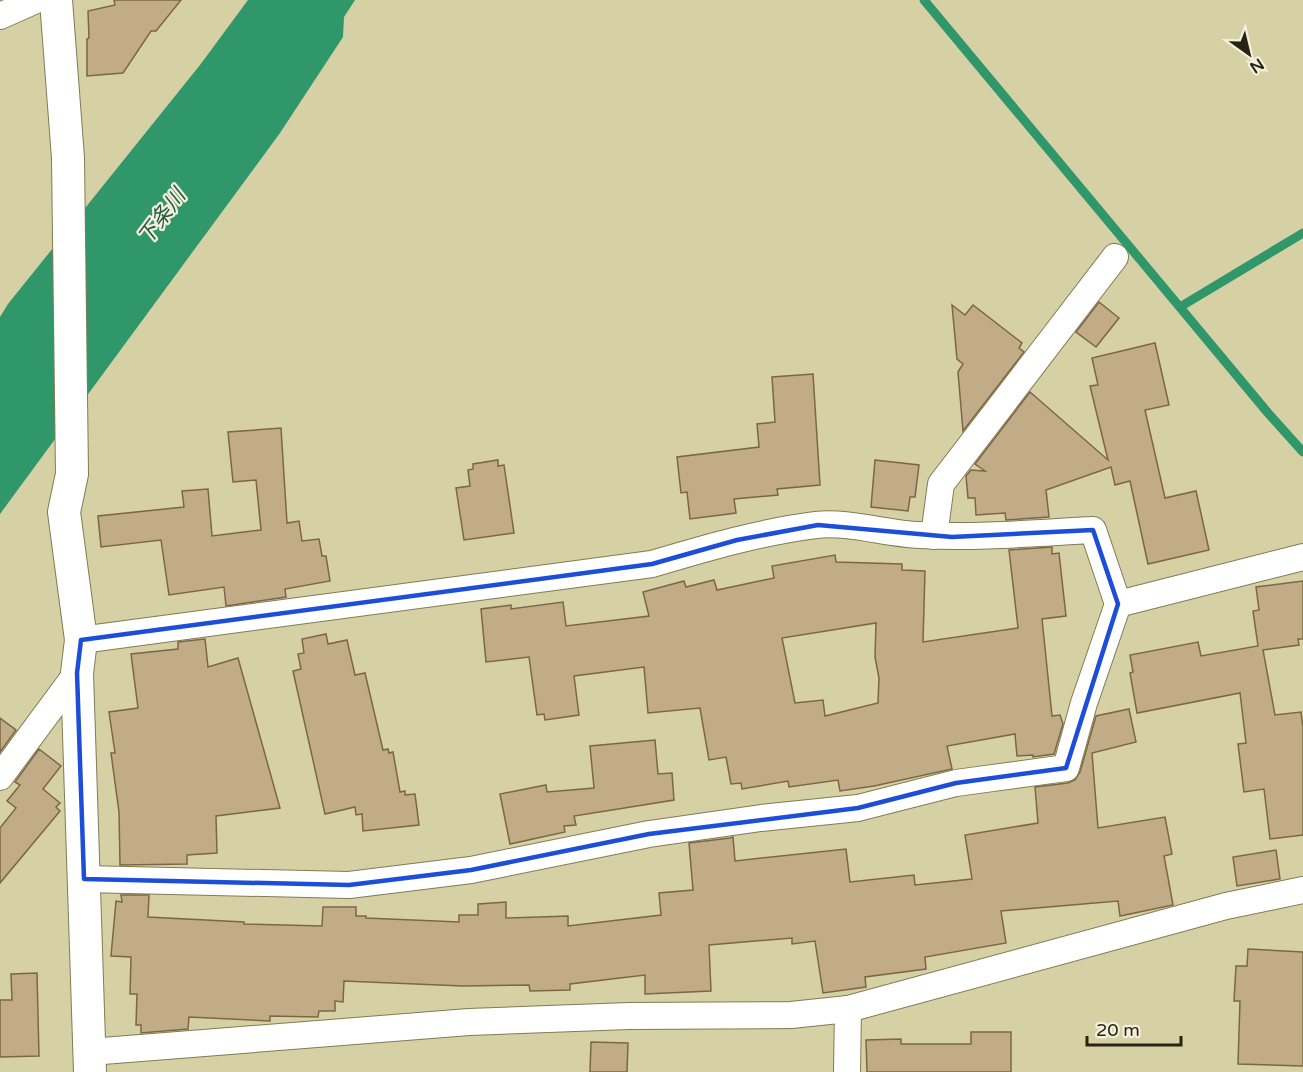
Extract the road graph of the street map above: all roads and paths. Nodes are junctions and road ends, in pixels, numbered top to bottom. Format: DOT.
graph roads {
  1 [pos="36,0"];
  2 [pos="56,0"];
  3 [pos="0,16"];
  4 [pos="1115,256"];
  5 [pos="934,536"];
  6 [pos="1303,557"];
  7 [pos="1118,604"];
  8 [pos="81,639"];
  9 [pos="77,673"];
  10 [pos="0,777"];
  11 [pos="84,879"];
  12 [pos="1303,890"];
  13 [pos="848,1009"];
  14 [pos="90,1062"];
  15 [pos="847,1072"];
  1 -- 3 [label="street"];
  2 -- 8 [label="street"];
  4 -- 5 [label="street"];
  5 -- 7 [label="street"];
  5 -- 8 [label="street"];
  6 -- 7 [label="street"];
  7 -- 11 [label="street"];
  8 -- 9 [label="street"];
  9 -- 10 [label="street"];
  9 -- 11 [label="street"];
  11 -- 14 [label="street"];
  12 -- 13 [label="street"];
  13 -- 14 [label="street"];
  13 -- 15 [label="street"];
}
